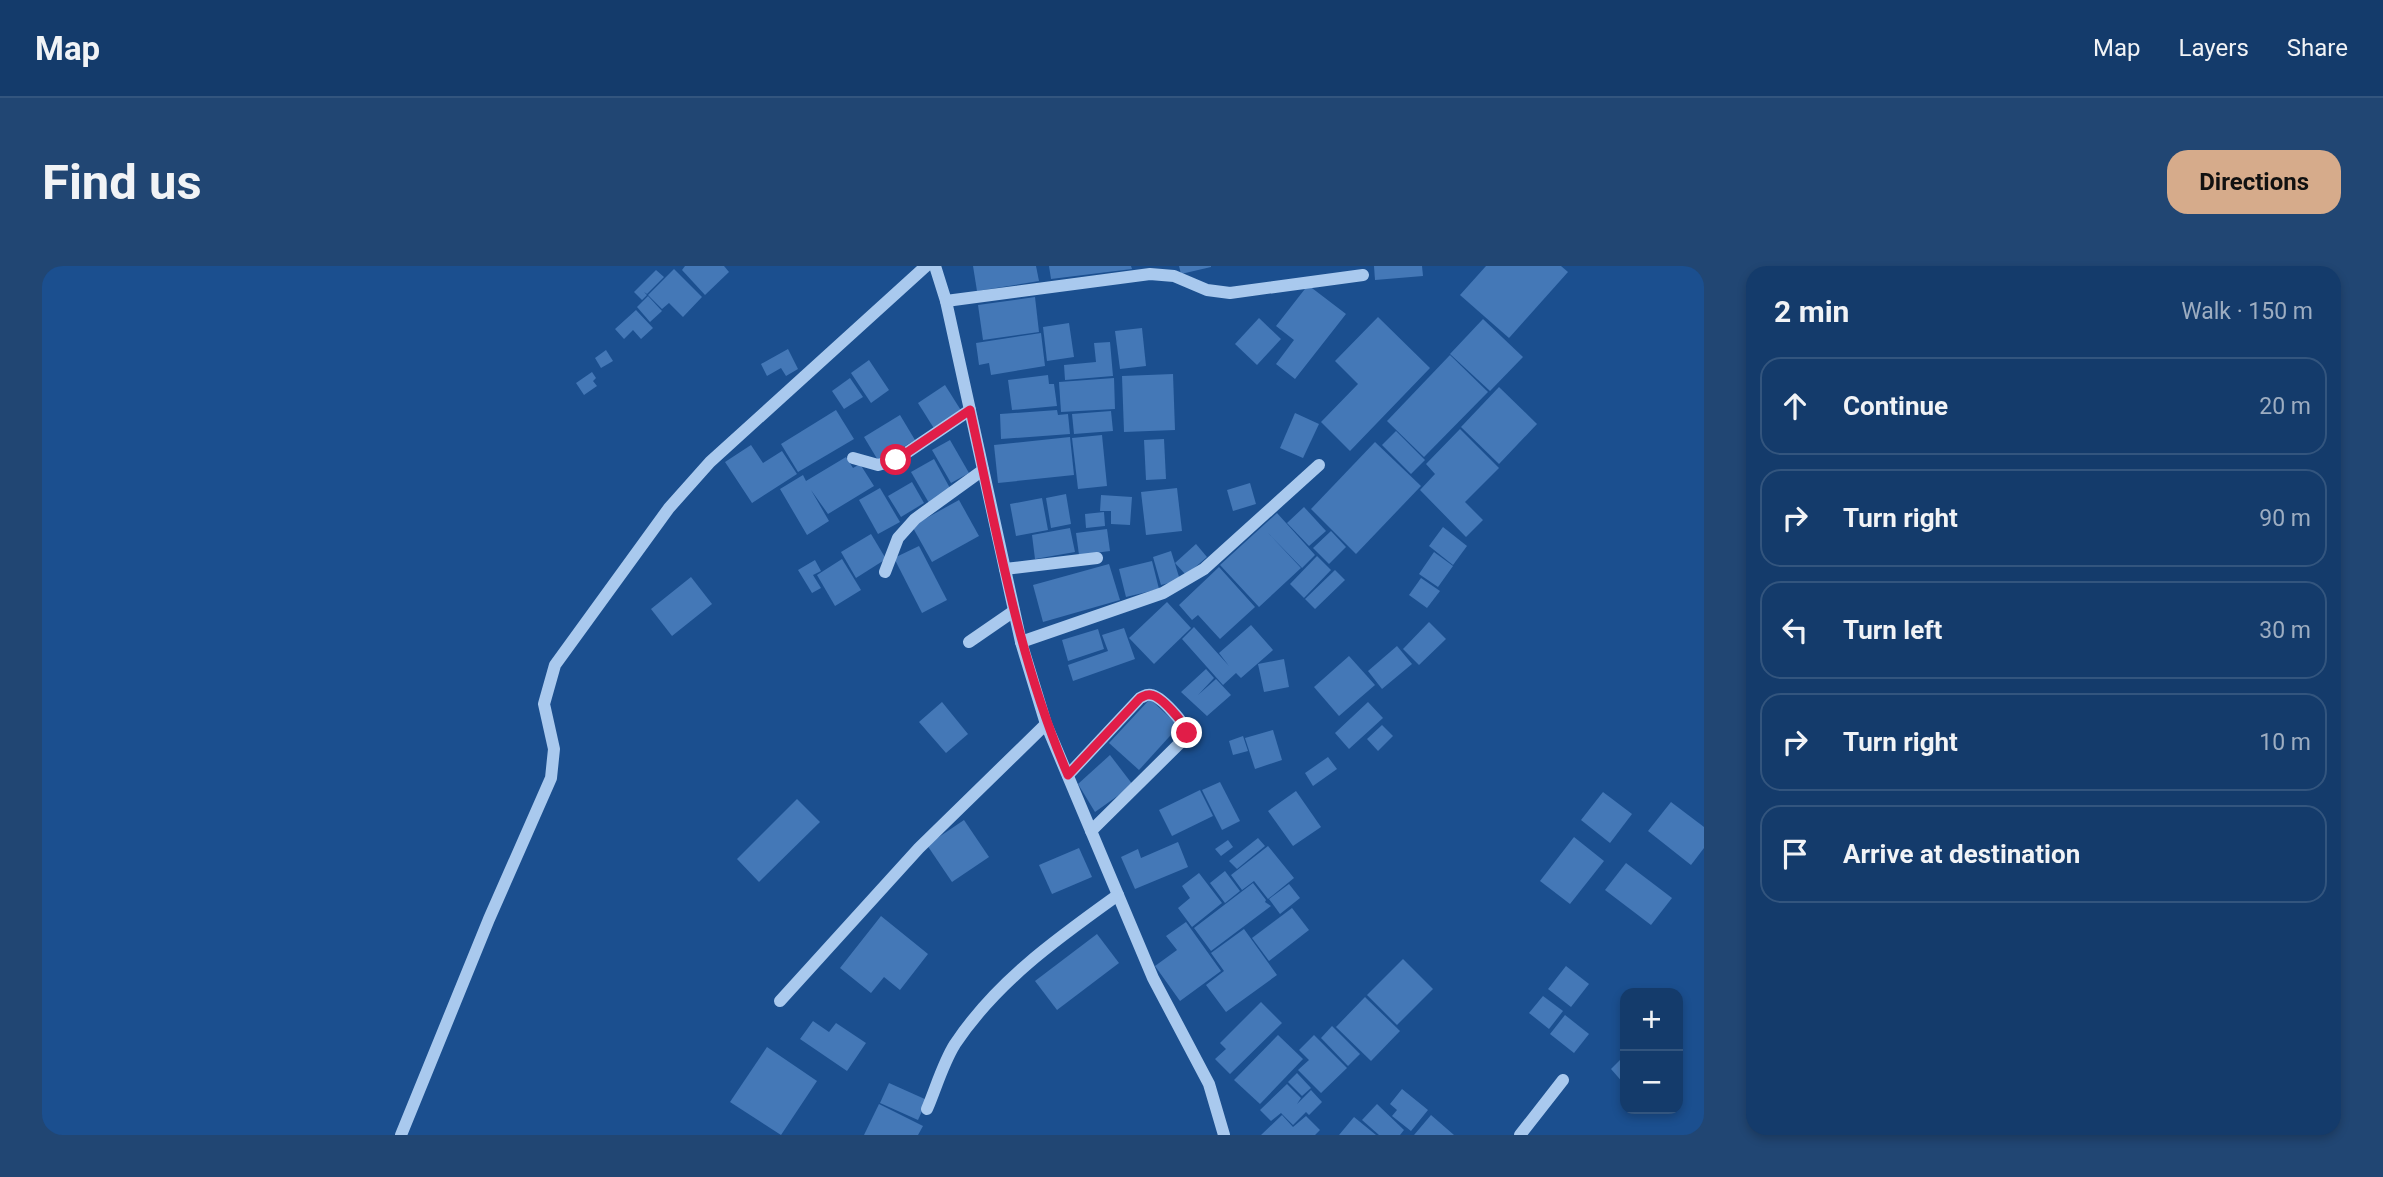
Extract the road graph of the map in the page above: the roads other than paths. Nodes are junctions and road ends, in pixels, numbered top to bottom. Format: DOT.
graph roads {
  1 [pos="926,266"];
  2 [pos="935,266"];
  3 [pos="1363,275"];
  4 [pos="946,302"];
  5 [pos="970,410"];
  6 [pos="853,458"];
  7 [pos="1319,465"];
  8 [pos="983,470"];
  9 [pos="1097,558"];
  10 [pos="1005,569"];
  11 [pos="886,572"];
  12 [pos="1014,611"];
  13 [pos="969,642"];
  14 [pos="1021,642"];
  15 [pos="1046,724"];
  16 [pos="1068,775"];
  17 [pos="1091,831"];
  18 [pos="1118,895"];
  19 [pos="780,1002"];
  20 [pos="1563,1080"];
  21 [pos="927,1109"];
  22 [pos="401,1135"];
  23 [pos="1224,1135"];
  24 [pos="1520,1135"];
  1 -- 22 [label="street"];
  2 -- 4 [label="street"];
  3 -- 4 [label="street"];
  4 -- 5 [label="street"];
  5 -- 6 [label="street"];
  5 -- 8 [label="street"];
  7 -- 14 [label="street"];
  8 -- 10 [label="street"];
  8 -- 11 [label="street"];
  9 -- 10 [label="street"];
  10 -- 12 [label="street"];
  12 -- 13 [label="street"];
  12 -- 14 [label="street"];
  14 -- 15 [label="street"];
  15 -- 16 [label="street"];
  15 -- 19 [label="street"];
  16 -- 17 [label="street"];
  16 -- 17 [label="street"];
  17 -- 18 [label="street"];
  18 -- 21 [label="street"];
  18 -- 23 [label="street"];
  20 -- 24 [label="street"];
}
